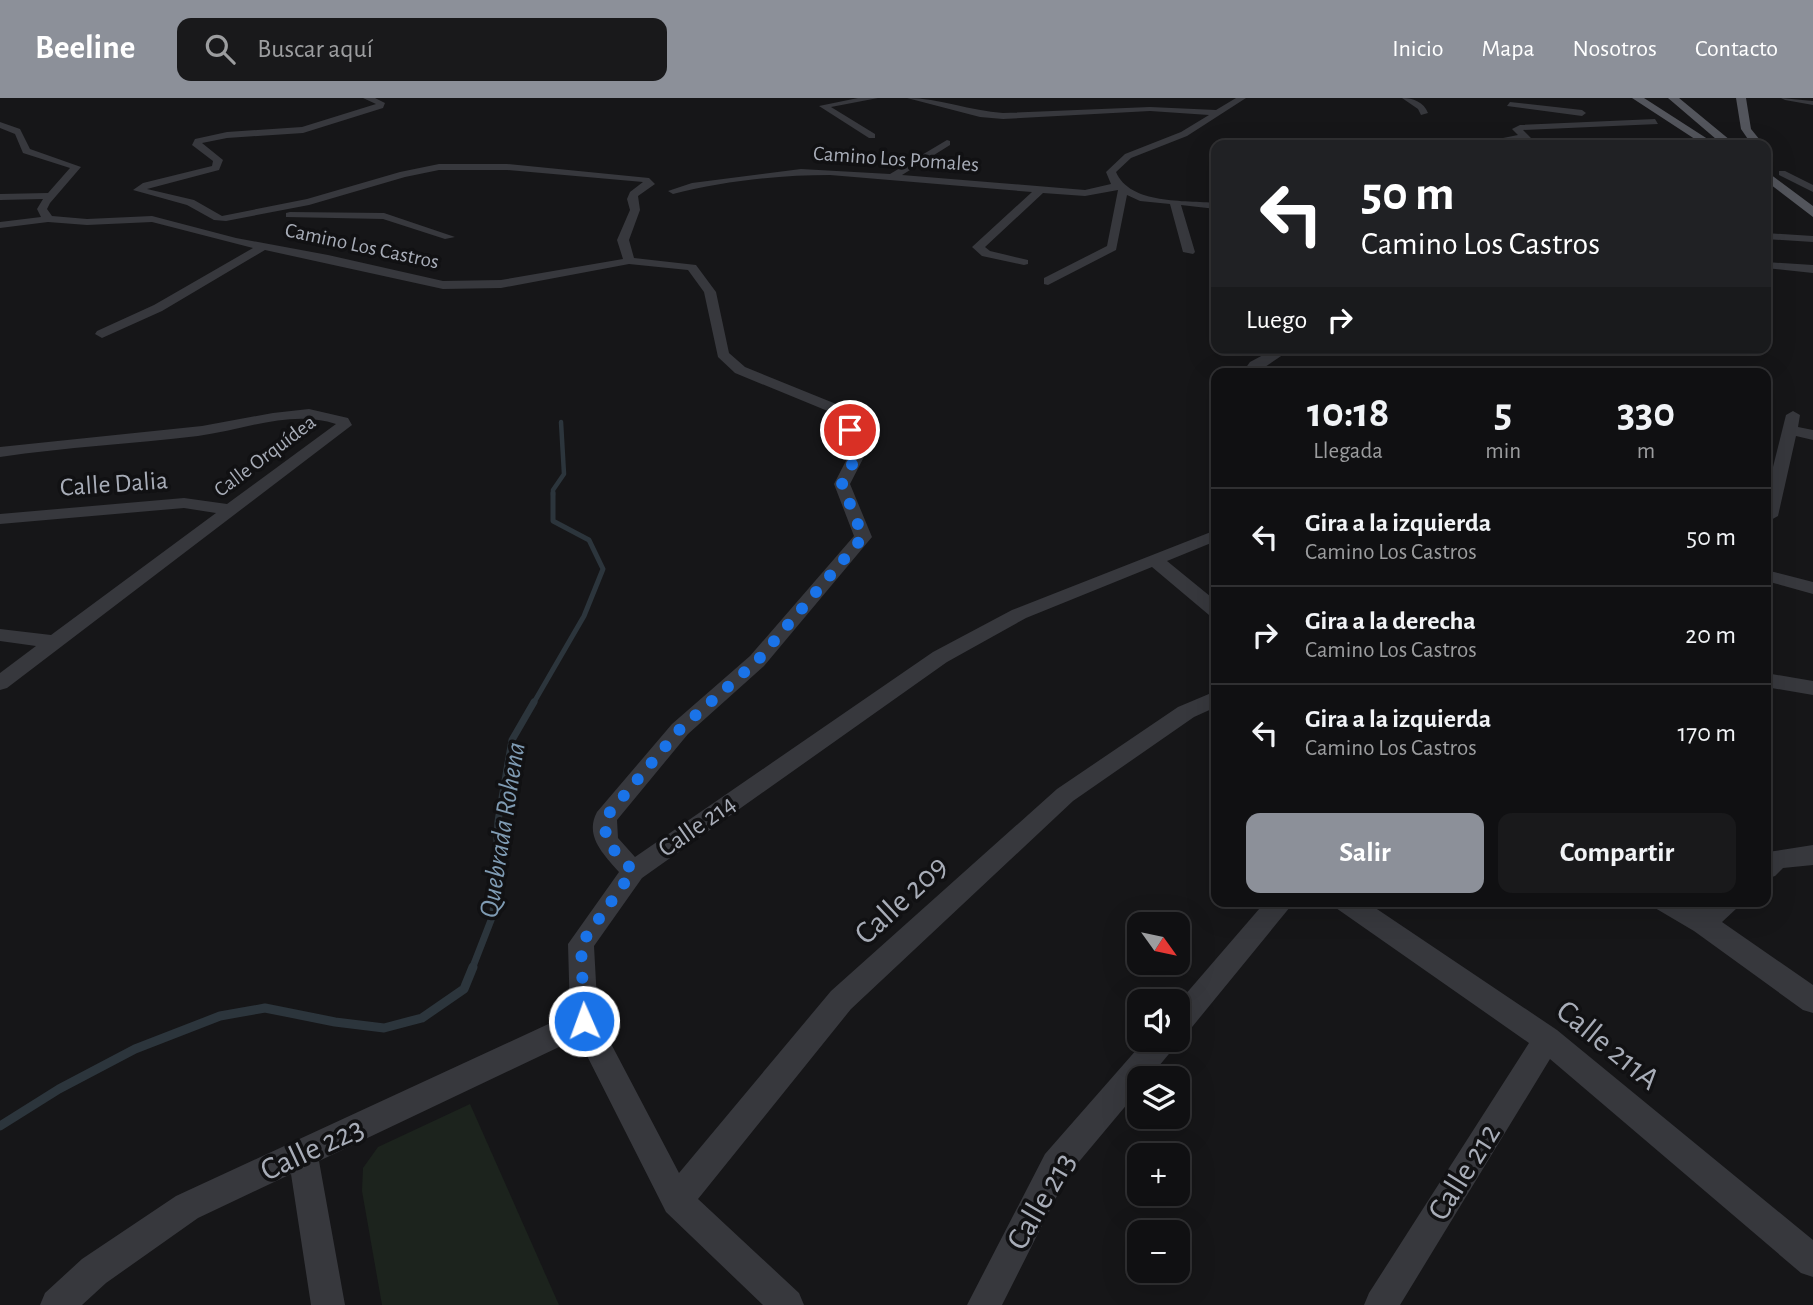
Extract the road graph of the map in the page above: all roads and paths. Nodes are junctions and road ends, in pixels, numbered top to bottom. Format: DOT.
graph roads {
  1 [pos="366,98"];
  2 [pos="874,98"];
  3 [pos="911,98"];
  4 [pos="1242,98"];
  5 [pos="1406,98"];
  6 [pos="1637,98"];
  7 [pos="1674,98"];
  8 [pos="1692,98"];
  9 [pos="1741,98"];
  10 [pos="1784,98"];
  11 [pos="1509,101"];
  12 [pos="1813,103"];
  13 [pos="1220,113"];
  14 [pos="1424,113"];
  15 [pos="1582,113"];
  16 [pos="1508,114"];
  17 [pos="1655,122"];
  18 [pos="0,125"];
  19 [pos="321,129"];
  20 [pos="239,134"];
  21 [pos="872,136"];
  22 [pos="1504,137"];
  23 [pos="1703,140"];
  24 [pos="1724,140"];
  25 [pos="1740,140"];
  26 [pos="1754,140"];
  27 [pos="947,143"];
  28 [pos="894,176"];
  29 [pos="1771,176"];
  30 [pos="1795,178"];
  31 [pos="1813,180"];
  32 [pos="1120,188"];
  33 [pos="1041,189"];
  34 [pos="1813,189"];
  35 [pos="673,191"];
  36 [pos="48,196"];
  37 [pos="0,197"];
  38 [pos="1813,198"];
  39 [pos="1175,202"];
  40 [pos="1211,206"];
  41 [pos="1813,213"];
  42 [pos="222,218"];
  43 [pos="48,219"];
  44 [pos="152,219"];
  45 [pos="0,225"];
  46 [pos="1771,236"];
  47 [pos="449,237"];
  48 [pos="1813,239"];
  49 [pos="264,246"];
  50 [pos="1189,252"];
  51 [pos="629,261"];
  52 [pos="1024,262"];
  53 [pos="1771,265"];
  54 [pos="1813,269"];
  55 [pos="1048,281"];
  56 [pos="102,334"];
  57 [pos="1275,354"];
  58 [pos="1253,368"];
  59 [pos="1813,435"];
  60 [pos="0,452"];
  61 [pos="1771,507"];
  62 [pos="231,510"];
  63 [pos="0,519"];
  64 [pos="1211,537"];
  65 [pos="1153,559"];
  66 [pos="1771,576"];
  67 [pos="1813,588"];
  68 [pos="1211,607"];
  69 [pos="0,635"];
  70 [pos="55,642"];
  71 [pos="1771,681"];
  72 [pos="0,683"];
  73 [pos="1813,688"];
  74 [pos="1211,700"];
  75 [pos="1813,855"];
  76 [pos="1771,864"];
  77 [pos="633,871"];
  78 [pos="1277,907"];
  79 [pos="1354,907"];
  80 [pos="1675,907"];
  81 [pos="1721,907"];
  82 [pos="1703,923"];
  83 [pos="1813,1001"];
  84 [pos="1190,1009"];
  85 [pos="584,1021"];
  86 [pos="1547,1039"];
  87 [pos="1153,1052"];
  88 [pos="303,1154"];
  89 [pos="677,1201"];
  90 [pos="1813,1261"];
  91 [pos="57,1305"];
  92 [pos="328,1305"];
  93 [pos="787,1305"];
  94 [pos="984,1305"];
  95 [pos="1381,1305"];
  1 -- 20 [label="street"];
  2 -- 21 [label="street"];
  3 -- 13 [label="street"];
  4 -- 13 [label="street"];
  5 -- 14 [label="street"];
  6 -- 23 [label="main road"];
  7 -- 24 [label="main road"];
  8 -- 25 [label="main road"];
  9 -- 26 [label="main road"];
  10 -- 12 [label="street"];
  11 -- 15 [label="street"];
  11 -- 16 [label="street"];
  13 -- 32 [label="street"];
  17 -- 22 [label="street"];
  18 -- 36 [label="street"];
  19 -- 20 [label="street"];
  20 -- 42 [label="street"];
  27 -- 28 [label="street"];
  28 -- 33 [label="street, Camino Los Pomales"];
  28 -- 35 [label="street, Camino Los Pomales"];
  29 -- 30 [label="street"];
  29 -- 38 [label="main road"];
  29 -- 41 [label="main road"];
  30 -- 31 [label="street"];
  30 -- 34 [label="street"];
  32 -- 33 [label="street, Camino Los Pomales"];
  32 -- 39 [label="street"];
  32 -- 55 [label="street"];
  33 -- 52 [label="street"];
  36 -- 37 [label="street"];
  36 -- 43 [label="street"];
  39 -- 40 [label="street"];
  39 -- 50 [label="street"];
  42 -- 44 [label="street"];
  42 -- 47 [label="street"];
  42 -- 51 [label="street"];
  43 -- 44 [label="street, Camino Los Castros"];
  43 -- 45 [label="street, Camino Los Castros"];
  44 -- 49 [label="street, Camino Los Castros"];
  46 -- 48 [label="street"];
  49 -- 51 [label="street, Camino Los Castros"];
  49 -- 56 [label="street"];
  51 -- 77 [label="street, Camino Los Castros"];
  53 -- 54 [label="street"];
  57 -- 58 [label="street"];
  59 -- 61 [label="street"];
  60 -- 62 [label="street, Calle Orquídea"];
  62 -- 63 [label="street, Calle Dalia"];
  62 -- 70 [label="street, Calle Orquídea"];
  64 -- 65 [label="street, Calle 214"];
  65 -- 68 [label="street"];
  65 -- 77 [label="street, Calle 214"];
  66 -- 67 [label="street"];
  69 -- 70 [label="street"];
  70 -- 72 [label="street, Calle Orquídea"];
  71 -- 73 [label="street"];
  74 -- 89 [label="street, Calle 209"];
  75 -- 76 [label="street"];
  77 -- 85 [label="street, Calle 214"];
  78 -- 84 [label="street"];
  79 -- 86 [label="street, Calle 211A"];
  80 -- 82 [label="street"];
  81 -- 82 [label="street"];
  82 -- 83 [label="street"];
  85 -- 88 [label="street, Calle 223"];
  85 -- 89 [label="street, Calle 214"];
  86 -- 90 [label="street, Calle 211A"];
  86 -- 95 [label="street, Calle 212"];
  87 -- 94 [label="street, Calle 213"];
  88 -- 91 [label="street, Calle 223"];
  88 -- 92 [label="street"];
  89 -- 93 [label="street, Calle 214"];
}
